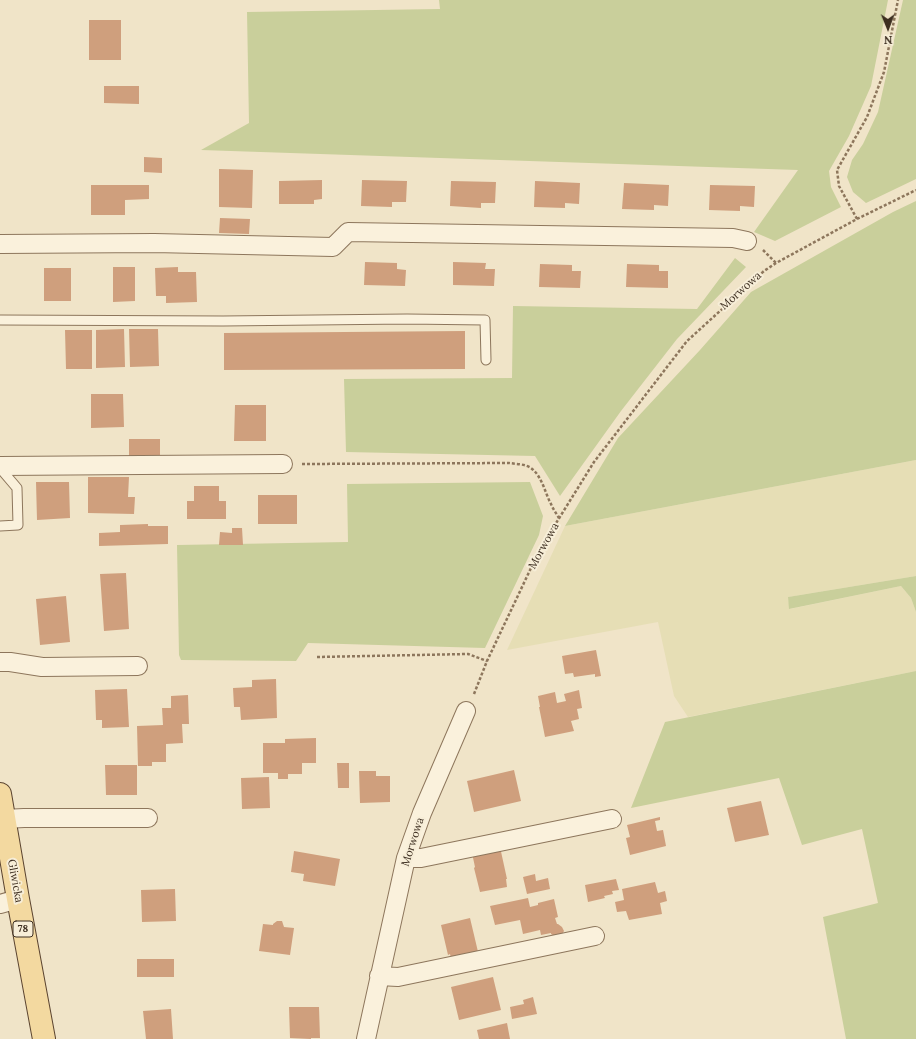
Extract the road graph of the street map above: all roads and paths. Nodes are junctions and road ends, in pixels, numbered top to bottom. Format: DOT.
graph roads {
  1 [pos="898,0"];
  2 [pos="916,190"];
  3 [pos="857,219"];
  4 [pos="747,241"];
  5 [pos="0,244"];
  6 [pos="0,320"];
  7 [pos="486,360"];
  8 [pos="283,464"];
  9 [pos="301,464"];
  10 [pos="0,467"];
  11 [pos="559,518"];
  12 [pos="0,526"];
  13 [pos="317,657"];
  14 [pos="487,660"];
  15 [pos="0,662"];
  16 [pos="138,666"];
  17 [pos="466,711"];
  18 [pos="0,794"];
  19 [pos="148,818"];
  20 [pos="4,819"];
  21 [pos="612,819"];
  22 [pos="406,858"];
  23 [pos="9,902"];
  24 [pos="595,936"];
  25 [pos="379,976"];
  26 [pos="44,1039"];
  27 [pos="366,1039"];
  1 -- 3 [label="path"];
  2 -- 3 [label="path, Morwowa"];
  3 -- 11 [label="path, Morwowa"];
  4 -- 5 [label="street"];
  6 -- 7 [label="lane"];
  8 -- 10 [label="street"];
  9 -- 11 [label="path"];
  10 -- 12 [label="lane"];
  11 -- 14 [label="path, Morwowa"];
  13 -- 14 [label="path"];
  14 -- 17 [label="path, Morwowa"];
  15 -- 16 [label="street"];
  17 -- 22 [label="street, Morwowa"];
  18 -- 20 [label="main road, Gliwicka / 78"];
  19 -- 20 [label="street"];
  20 -- 23 [label="main road, Gliwicka / 78"];
  21 -- 22 [label="street"];
  22 -- 25 [label="street, Morwowa"];
  23 -- 26 [label="main road, Gliwicka / 78"];
  24 -- 25 [label="street"];
  25 -- 27 [label="street, Morwowa"];
}
